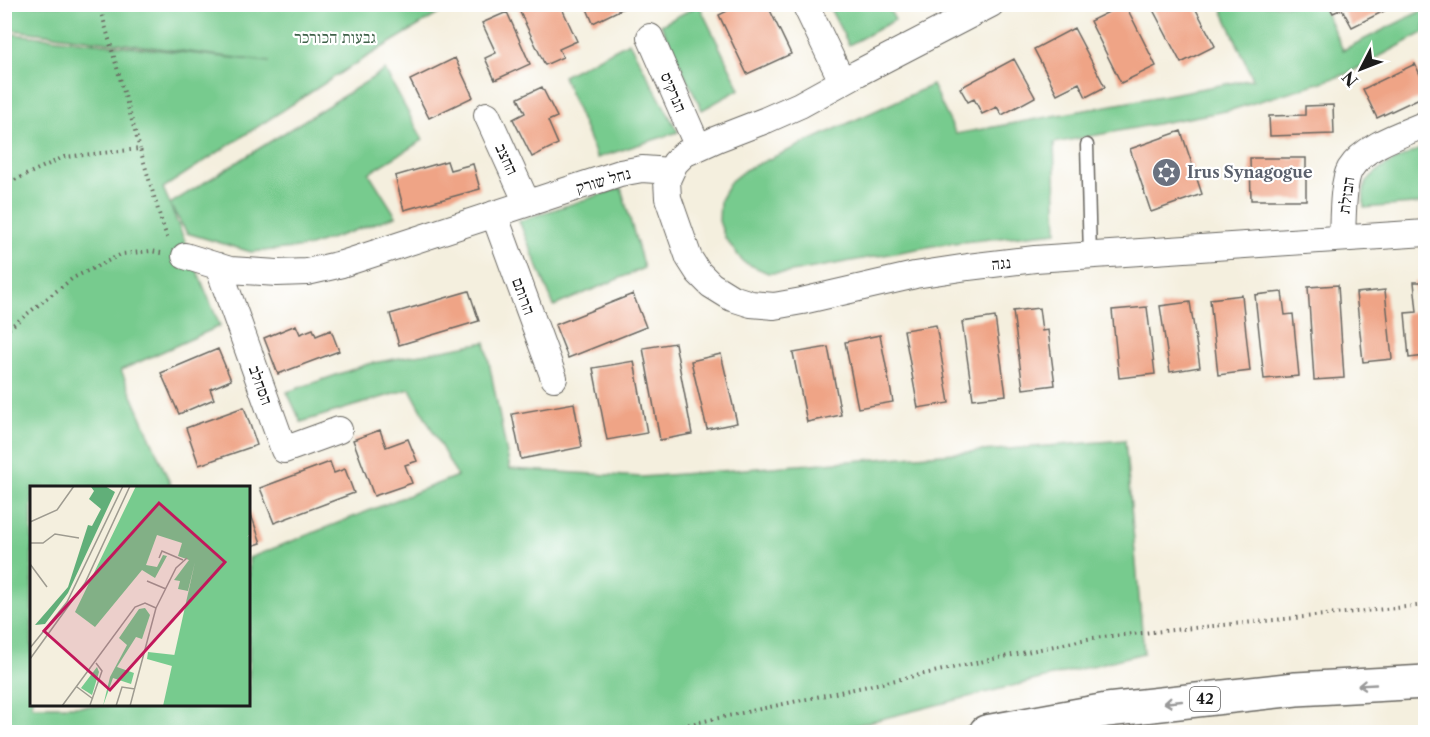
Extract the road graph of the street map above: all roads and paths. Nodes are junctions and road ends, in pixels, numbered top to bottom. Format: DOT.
graph roads {
  1 [pos="99,4"];
  2 [pos="805,4"];
  3 [pos="984,6"];
  4 [pos="650,37"];
  5 [pos="842,81"];
  6 [pos="487,115"];
  7 [pos="1425,124"];
  8 [pos="1087,145"];
  9 [pos="698,147"];
  10 [pos="140,149"];
  11 [pos="671,171"];
  12 [pos="4,185"];
  13 [pos="527,203"];
  14 [pos="494,214"];
  15 [pos="1425,233"];
  16 [pos="1342,238"];
  17 [pos="180,255"];
  18 [pos="1090,256"];
  19 [pos="218,266"];
  20 [pos="4,332"];
  21 [pos="554,378"];
  22 [pos="339,430"];
  23 [pos="1425,605"];
  24 [pos="1425,682"];
  25 [pos="653,732"];
  26 [pos="986,732"];
  1 -- 10 [label="path"];
  2 -- 5 [label="street"];
  3 -- 5 [label="street"];
  4 -- 9 [label="street, הנרקיס"];
  5 -- 9 [label="street"];
  6 -- 13 [label="street, החצב"];
  7 -- 16 [label="street, הבזלת"];
  8 -- 18 [label="lane"];
  9 -- 11 [label="street"];
  10 -- 12 [label="path"];
  10 -- 17 [label="path"];
  11 -- 13 [label="street, נחל שורק"];
  11 -- 18 [label="street, נגה"];
  13 -- 14 [label="street, נחל שורק"];
  14 -- 19 [label="street, נחל שורק"];
  14 -- 21 [label="street, הרותם"];
  15 -- 16 [label="street, נגה"];
  16 -- 18 [label="street, נגה"];
  17 -- 19 [label="street, נחל שורק"];
  17 -- 20 [label="path"];
  19 -- 22 [label="street, הסחלב"];
  23 -- 25 [label="path"];
  24 -- 26 [label="highway, 42, one-way"];
}
